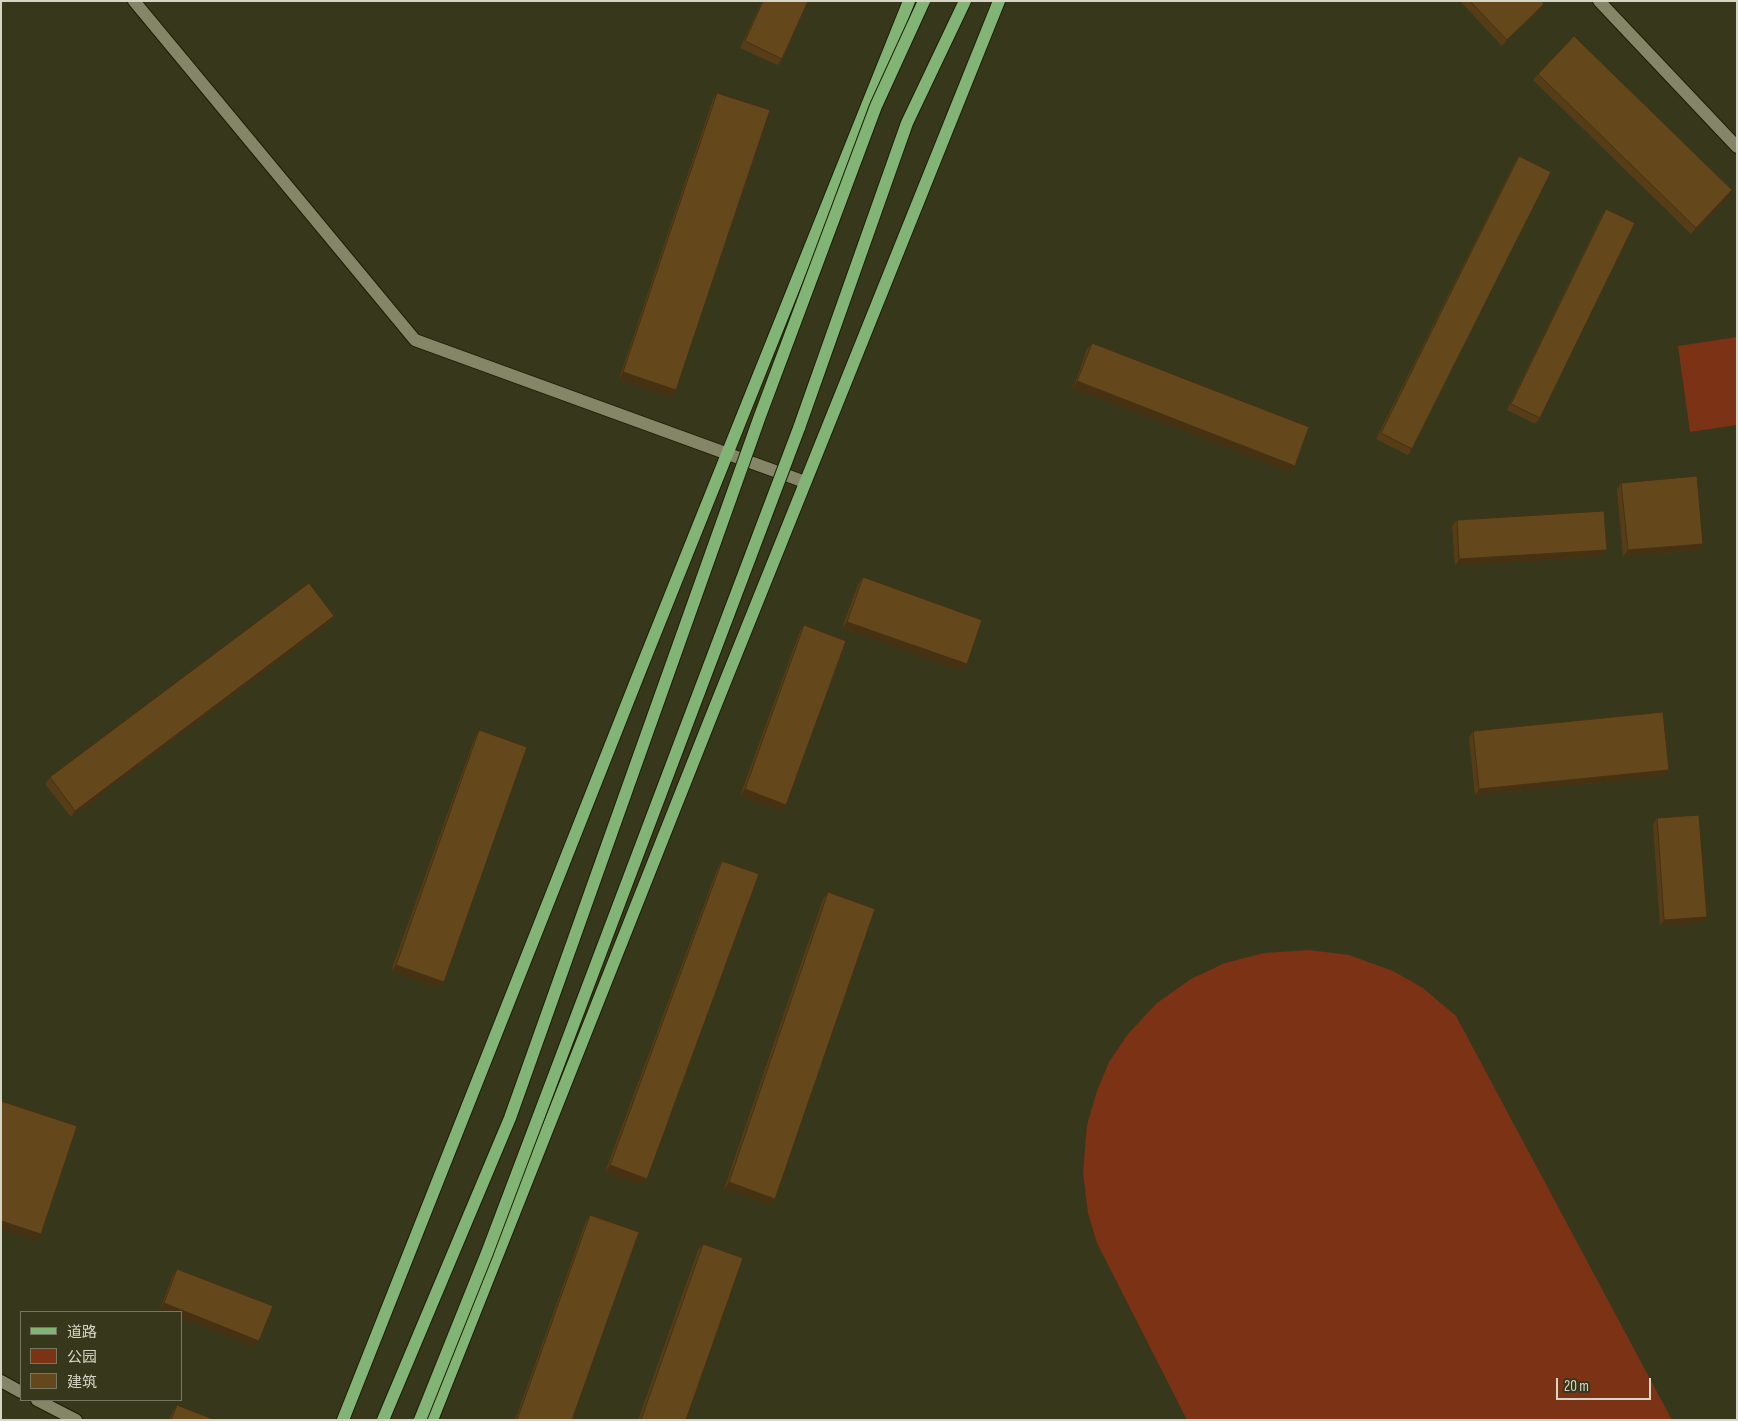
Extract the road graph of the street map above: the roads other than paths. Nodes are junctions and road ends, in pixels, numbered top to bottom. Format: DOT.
graph roads {
  1 [pos="134,1"];
  2 [pos="909,1"];
  3 [pos="924,1"];
  4 [pos="964,1"];
  5 [pos="999,1"];
  6 [pos="1599,1"];
  7 [pos="1737,147"];
  8 [pos="727,454"];
  9 [pos="805,482"];
  10 [pos="1,1381"];
  11 [pos="20,1391"];
  12 [pos="39,1401"];
  13 [pos="76,1420"];
  14 [pos="343,1420"];
  15 [pos="383,1420"];
  16 [pos="420,1420"];
  17 [pos="432,1420"];
  1 -- 8 [label="street"];
  2 -- 8 [label="main road"];
  3 -- 15 [label="main road, bridge"];
  4 -- 16 [label="main road, bridge"];
  5 -- 9 [label="main road"];
  6 -- 7 [label="street"];
  8 -- 9 [label="street"];
  8 -- 14 [label="main road"];
  9 -- 17 [label="main road"];
  10 -- 11 [label="street"];
  12 -- 13 [label="street"];
}
